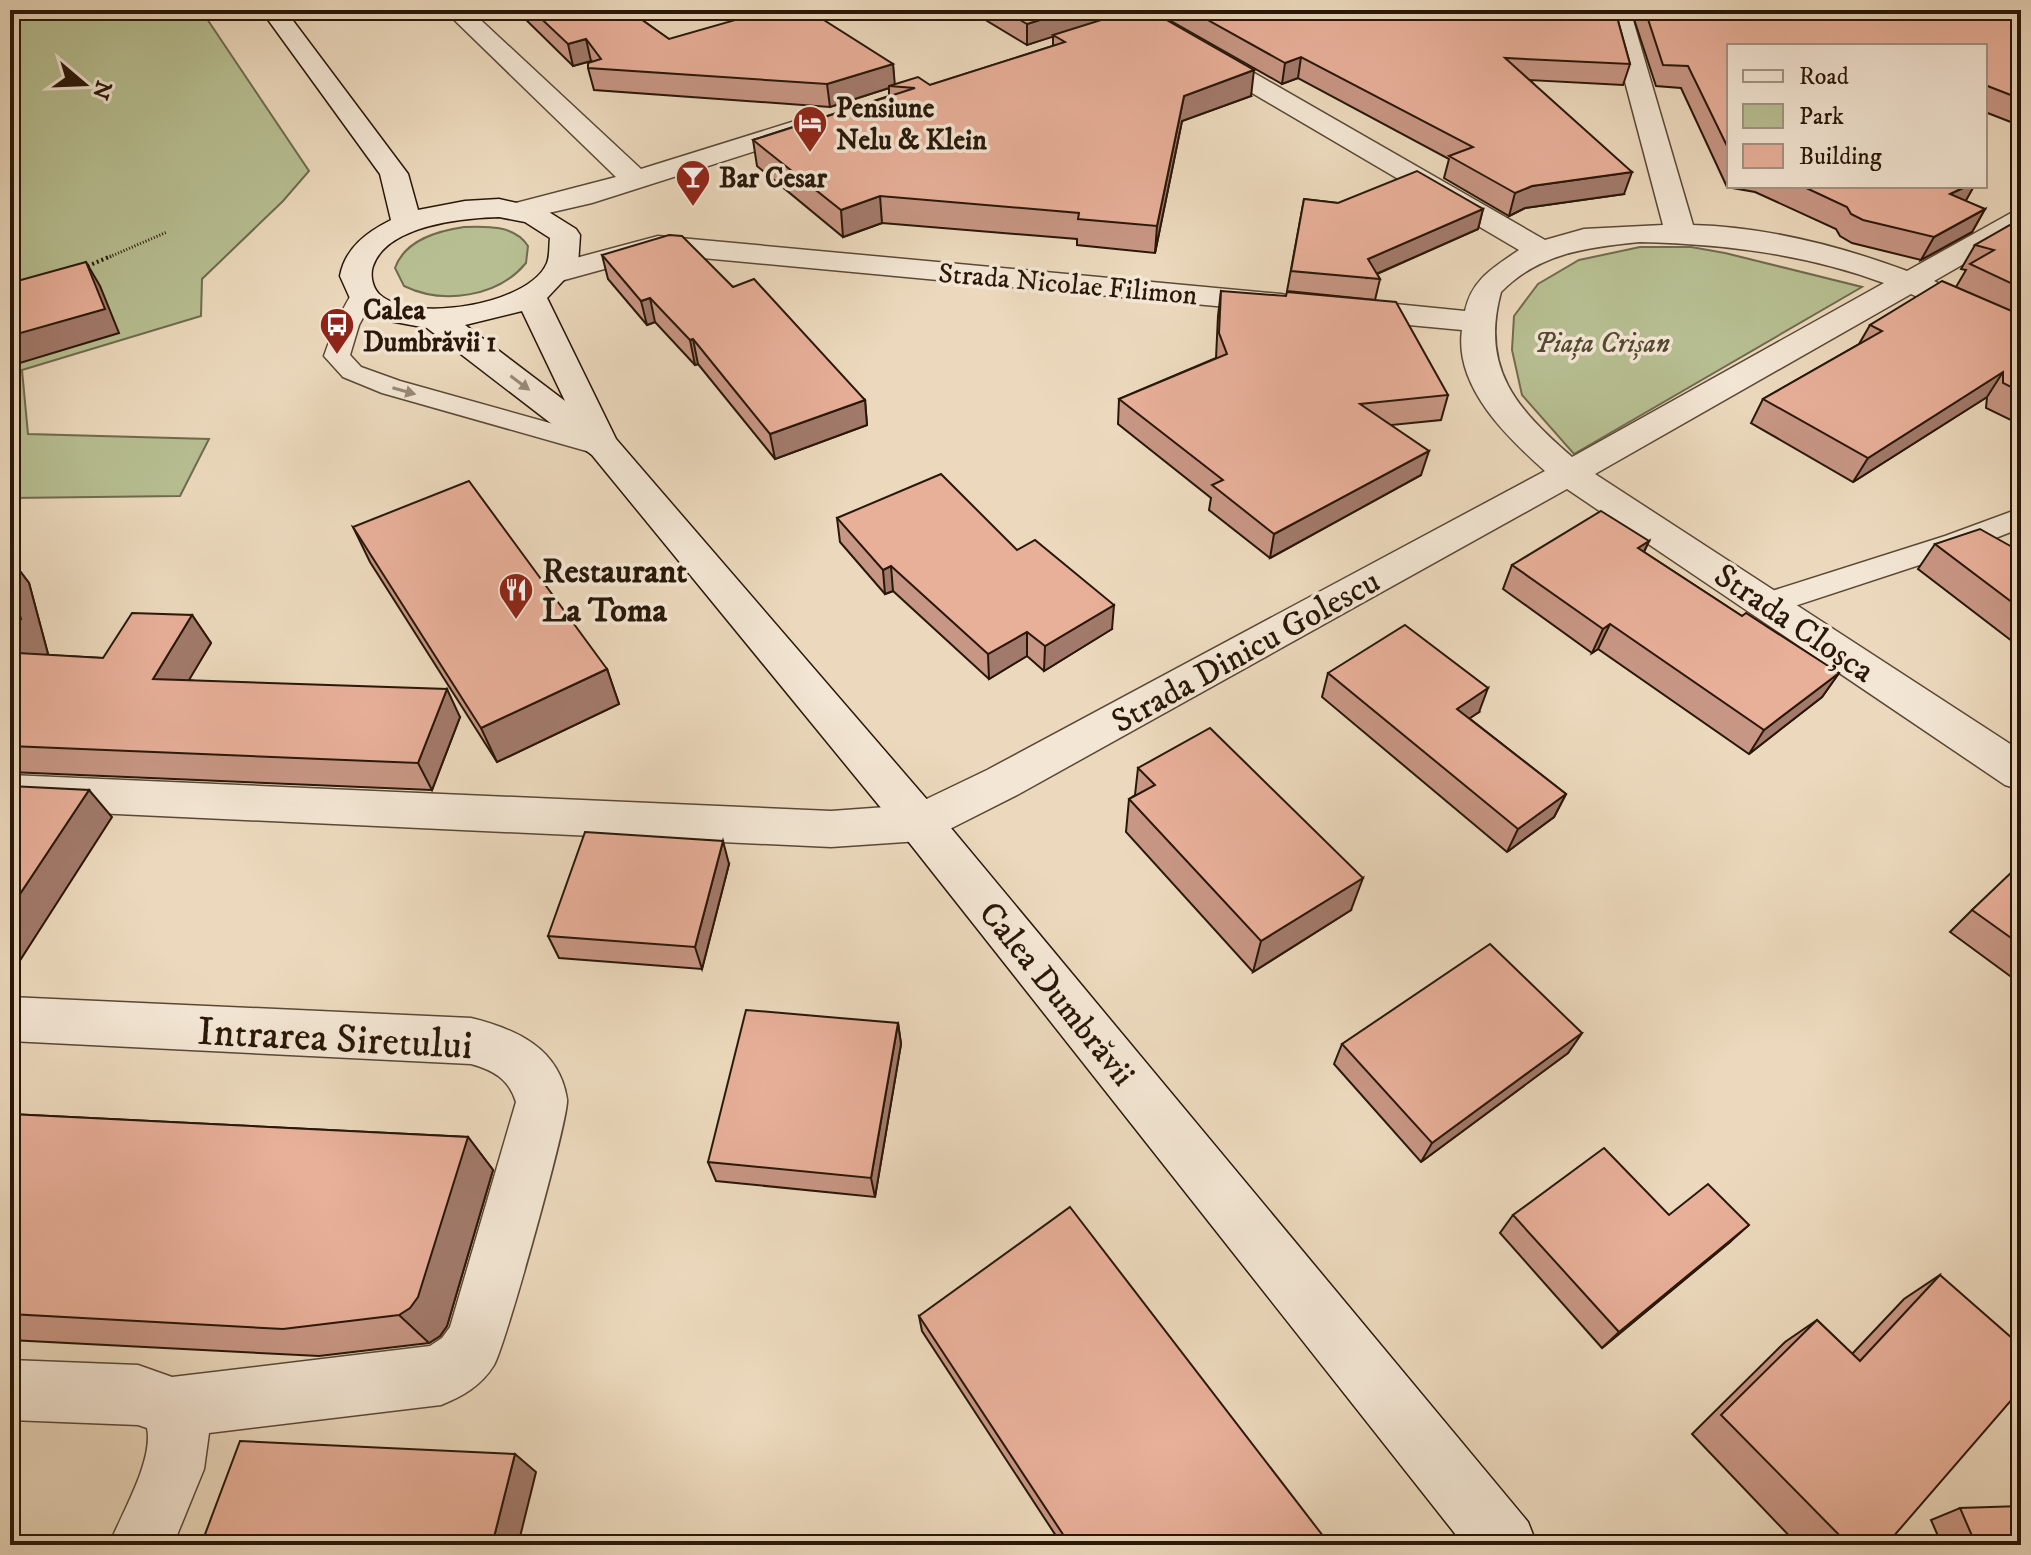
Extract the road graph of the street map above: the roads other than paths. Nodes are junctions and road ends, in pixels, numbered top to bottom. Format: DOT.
graph roads {
  1 [pos="273,10"];
  2 [pos="456,10"];
  3 [pos="1172,10"];
  4 [pos="1618,10"];
  5 [pos="1137,14"];
  6 [pos="1073,41"];
  7 [pos="841,115"];
  8 [pos="394,174"];
  9 [pos="618,202"];
  10 [pos="457,210"];
  11 [pos="518,211"];
  12 [pos="2021,219"];
  13 [pos="407,224"];
  14 [pos="1680,231"];
  15 [pos="565,235"];
  16 [pos="658,245"];
  17 [pos="1540,250"];
  18 [pos="557,273"];
  19 [pos="1911,282"];
  20 [pos="530,295"];
  21 [pos="362,297"];
  22 [pos="436,319"];
  23 [pos="1478,322"];
  24 [pos="2021,335"];
  25 [pos="604,447"];
  26 [pos="1568,473"];
  27 [pos="2021,517"];
  28 [pos="1767,604"];
  29 [pos="2021,773"];
  30 [pos="10,792"];
  31 [pos="920,823"];
  32 [pos="10,1019"];
  33 [pos="10,1390"];
  34 [pos="172,1407"];
  35 [pos="141,1545"];
  36 [pos="1505,1545"];
  1 -- 8 [label="street"];
  2 -- 9 [label="street"];
  3 -- 5 [label="street"];
  4 -- 14 [label="street"];
  5 -- 6 [label="street"];
  5 -- 17 [label="street"];
  7 -- 9 [label="street"];
  8 -- 10 [label="street"];
  8 -- 13 [label="street"];
  9 -- 11 [label="street"];
  9 -- 15 [label="street"];
  9 -- 16 [label="street, Strada Nicolae Filimon"];
  10 -- 11 [label="street"];
  10 -- 13 [label="street"];
  11 -- 15 [label="street"];
  12 -- 19 [label="street"];
  13 -- 21 [label="street"];
  14 -- 17 [label="street"];
  14 -- 19 [label="street"];
  15 -- 18 [label="street"];
  16 -- 18 [label="street, Strada Nicolae Filimon"];
  16 -- 23 [label="street, Strada Nicolae Filimon"];
  17 -- 23 [label="street"];
  18 -- 20 [label="street"];
  19 -- 24 [label="street"];
  19 -- 26 [label="street"];
  20 -- 22 [label="street"];
  20 -- 25 [label="street, Calea Dumbrăvii"];
  21 -- 22 [label="street"];
  21 -- 25 [label="lane, one-way"];
  22 -- 25 [label="street, Calea Dumbrăvii, one-way"];
  23 -- 26 [label="street"];
  25 -- 31 [label="street, Calea Dumbrăvii"];
  26 -- 28 [label="street, Strada Cloșca"];
  26 -- 31 [label="street, Strada Dinicu Golescu"];
  27 -- 28 [label="lane"];
  28 -- 29 [label="street, Strada Cloșca"];
  30 -- 31 [label="street"];
  31 -- 36 [label="street, Calea Dumbrăvii"];
  32 -- 34 [label="street, Intrarea Siretului"];
  33 -- 34 [label="street, Intrarea Siretului"];
  34 -- 35 [label="street"];
}
